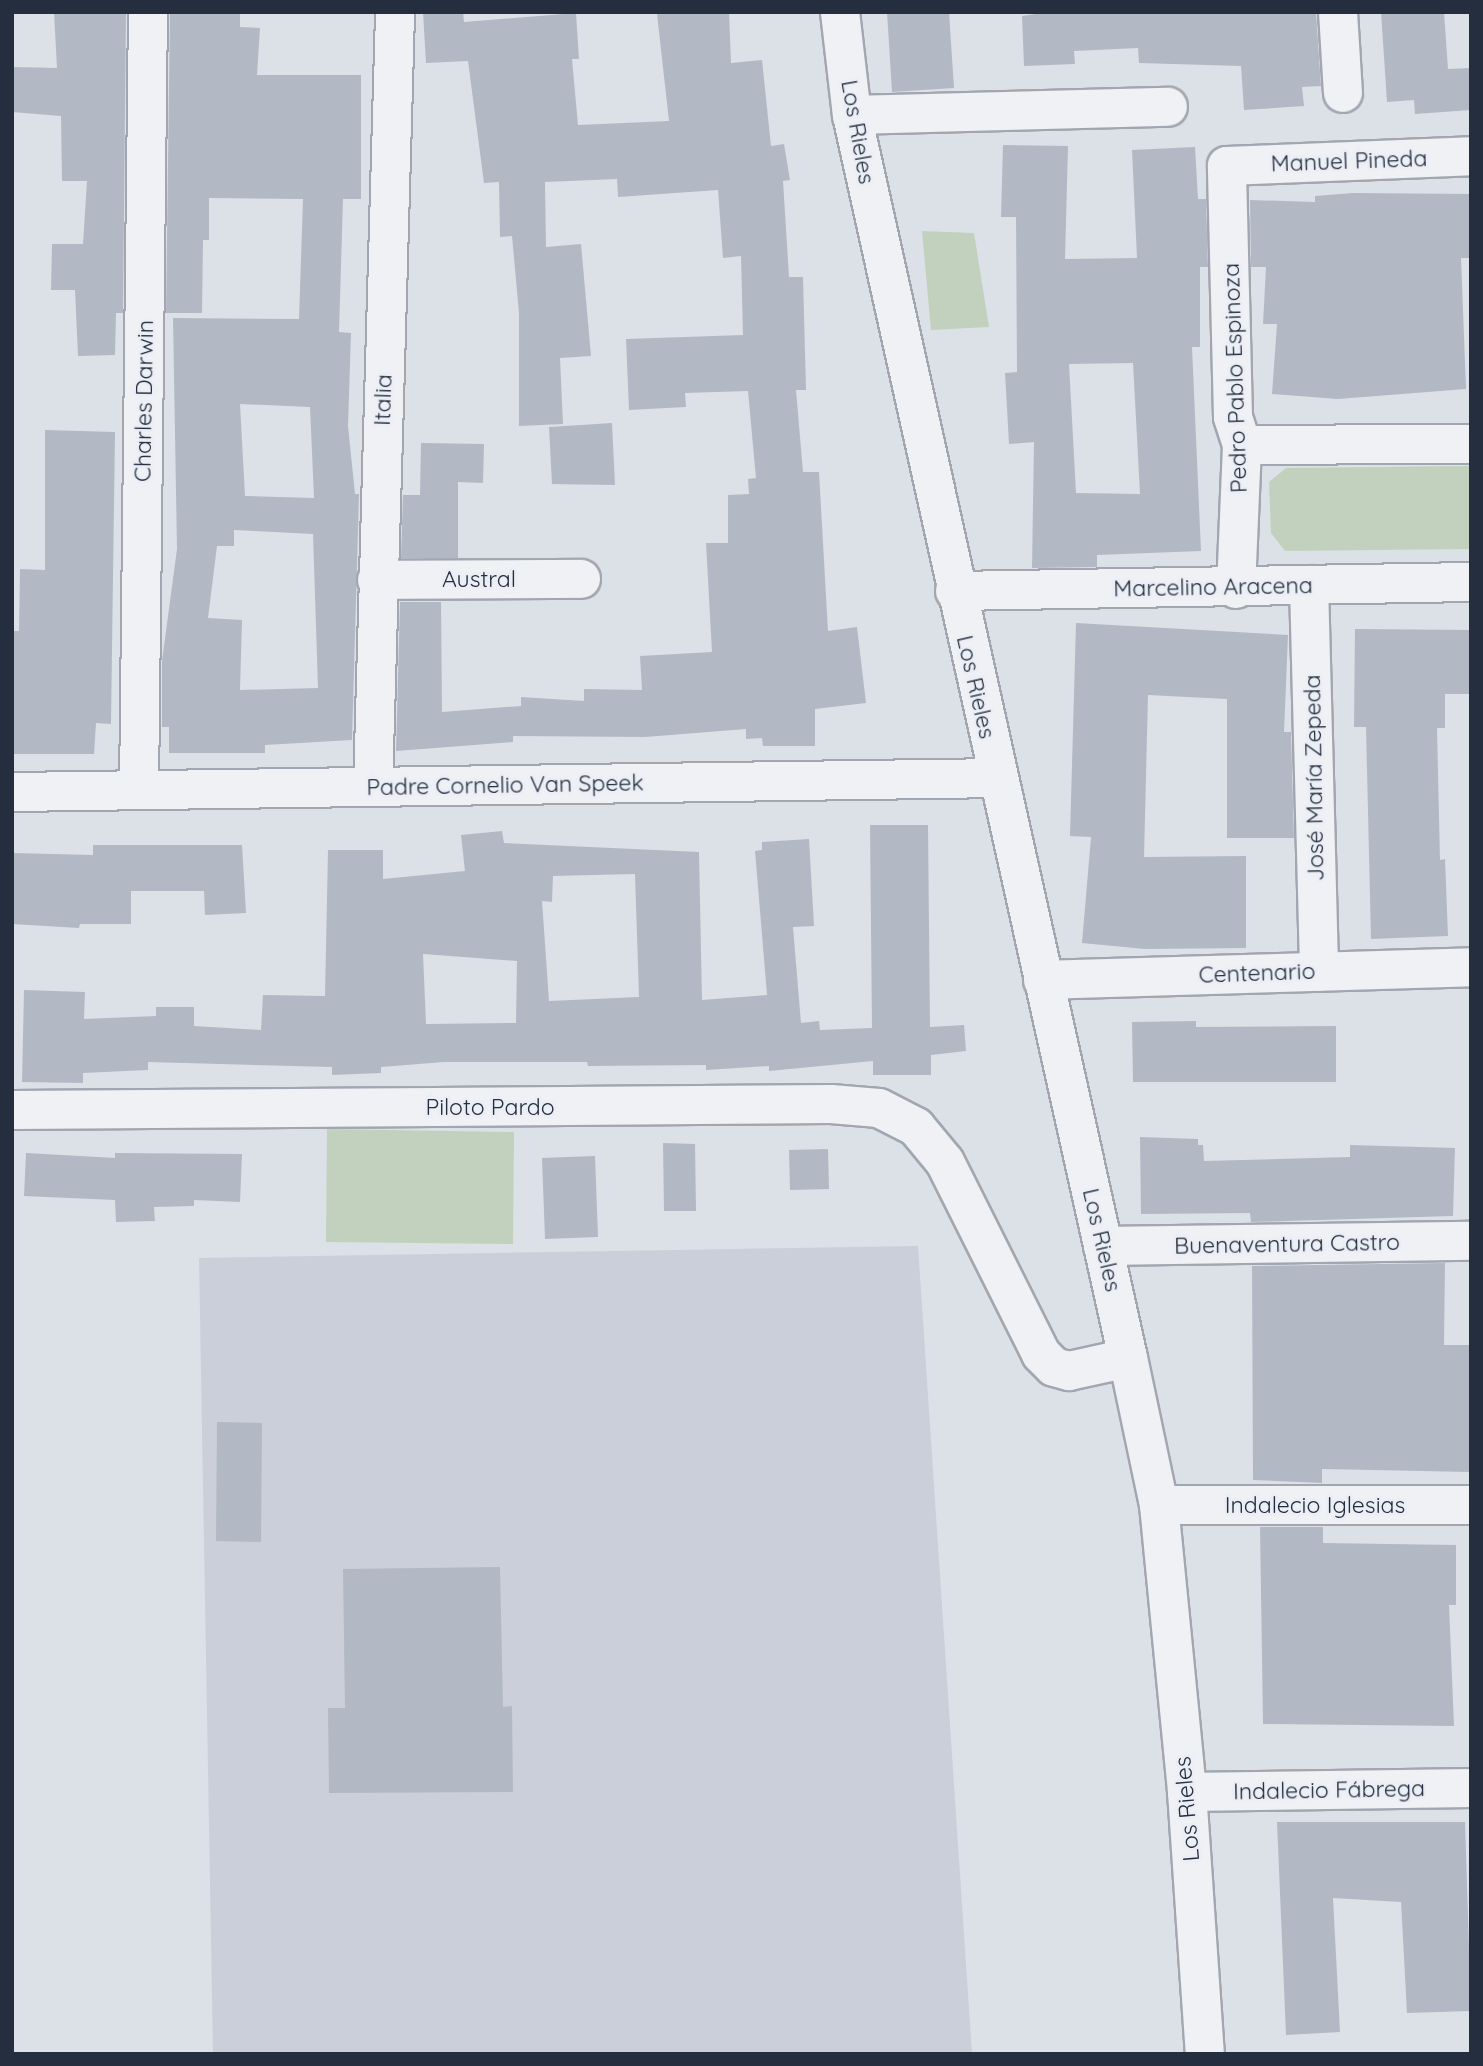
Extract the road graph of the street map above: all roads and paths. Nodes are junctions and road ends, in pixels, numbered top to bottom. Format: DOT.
graph roads {
  1 [pos="148,12"];
  2 [pos="395,12"];
  3 [pos="840,12"];
  4 [pos="1338,12"];
  5 [pos="1343,93"];
  6 [pos="1168,107"];
  7 [pos="852,115"];
  8 [pos="1471,156"];
  9 [pos="1227,166"];
  10 [pos="1471,444"];
  11 [pos="1242,445"];
  12 [pos="581,579"];
  13 [pos="377,580"];
  14 [pos="1471,582"];
  15 [pos="1309,585"];
  16 [pos="1236,589"];
  17 [pos="955,591"];
  18 [pos="997,778"];
  19 [pos="373,787"];
  20 [pos="139,790"];
  21 [pos="12,792"];
  22 [pos="1471,967"];
  23 [pos="1319,972"];
  24 [pos="1043,980"];
  25 [pos="12,1110"];
  26 [pos="1471,1241"];
  27 [pos="1103,1246"];
  28 [pos="1129,1359"];
  29 [pos="1159,1505"];
  30 [pos="1471,1505"];
  31 [pos="1471,1788"];
  32 [pos="1187,1792"];
  33 [pos="1205,2054"];
  1 -- 20 [label="street, Charles Darwin"];
  2 -- 13 [label="street, Italia"];
  3 -- 7 [label="street, Los Rieles"];
  4 -- 5 [label="street"];
  6 -- 7 [label="street"];
  7 -- 17 [label="street, Los Rieles"];
  8 -- 9 [label="street, Manuel Pineda"];
  9 -- 11 [label="street, Pedro Pablo Espinoza"];
  10 -- 11 [label="street"];
  11 -- 16 [label="street, Pedro Pablo Espinoza"];
  12 -- 13 [label="street, Austral"];
  13 -- 19 [label="street, Italia"];
  14 -- 15 [label="street, Marcelino Aracena"];
  15 -- 16 [label="street, Marcelino Aracena"];
  15 -- 23 [label="street, José María Zepeda"];
  16 -- 17 [label="street, Marcelino Aracena"];
  17 -- 18 [label="street, Los Rieles"];
  18 -- 19 [label="street, Padre Cornelio Van Speek"];
  18 -- 24 [label="street, Los Rieles"];
  19 -- 20 [label="street, Padre Cornelio Van Speek"];
  20 -- 21 [label="street, Padre Cornelio Van Speek"];
  22 -- 23 [label="street, Centenario"];
  23 -- 24 [label="street, Centenario"];
  24 -- 27 [label="street, Los Rieles"];
  25 -- 28 [label="street, Piloto Pardo"];
  26 -- 27 [label="street, Buenaventura Castro"];
  27 -- 28 [label="street, Los Rieles"];
  28 -- 29 [label="street, Los Rieles"];
  29 -- 30 [label="street, Indalecio Iglesias"];
  29 -- 32 [label="street, Los Rieles"];
  31 -- 32 [label="street, Indalecio Fábrega"];
  32 -- 33 [label="street, Los Rieles"];
}
